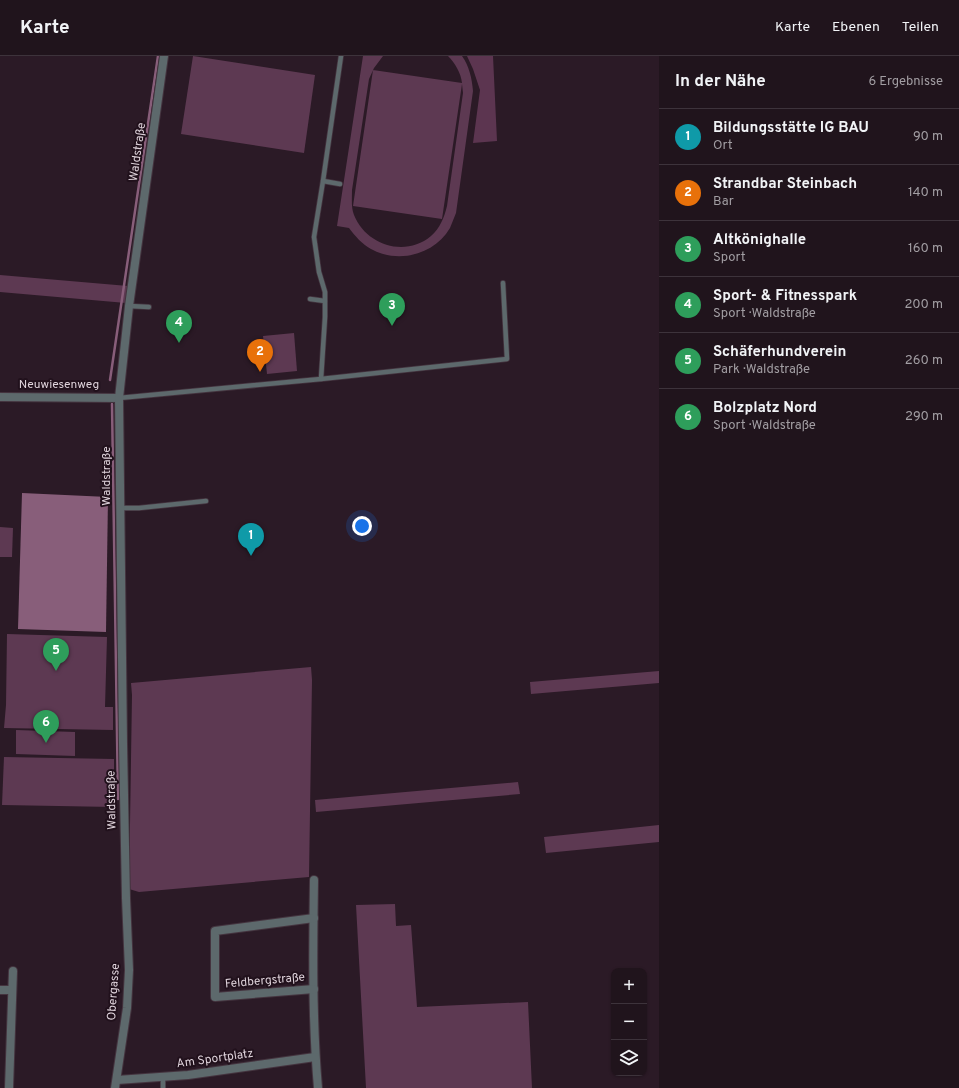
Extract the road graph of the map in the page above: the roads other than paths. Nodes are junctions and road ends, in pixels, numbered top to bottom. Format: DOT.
graph roads {
  1 [pos="164,56"];
  2 [pos="340,56"];
  3 [pos="324,181"];
  4 [pos="340,184"];
  5 [pos="503,283"];
  6 [pos="310,299"];
  7 [pos="325,301"];
  8 [pos="129,306"];
  9 [pos="149,307"];
  10 [pos="321,379"];
  11 [pos="0,397"];
  12 [pos="119,398"];
  13 [pos="206,501"];
  14 [pos="120,508"];
  15 [pos="314,880"];
  16 [pos="126,898"];
  17 [pos="314,918"];
  18 [pos="13,971"];
  19 [pos="314,989"];
  20 [pos="0,990"];
  21 [pos="12,990"];
  22 [pos="315,1057"];
  23 [pos="163,1078"];
  24 [pos="116,1084"];
  25 [pos="9,1088"];
  26 [pos="163,1088"];
  27 [pos="318,1088"];
  1 -- 8 [label="street, Waldstraße"];
  2 -- 3 [label="lane"];
  3 -- 4 [label="lane"];
  3 -- 7 [label="lane"];
  5 -- 10 [label="lane"];
  6 -- 7 [label="lane"];
  7 -- 10 [label="lane"];
  8 -- 9 [label="lane"];
  8 -- 12 [label="street, Waldstraße"];
  10 -- 12 [label="lane"];
  11 -- 12 [label="street, Neuwiesenweg"];
  12 -- 14 [label="street, Waldstraße"];
  13 -- 14 [label="lane"];
  14 -- 16 [label="street, Waldstraße"];
  15 -- 17 [label="street, Feldbergstraße"];
  16 -- 24 [label="street, Obergasse"];
  17 -- 19 [label="street, Feldbergstraße"];
  17 -- 19 [label="street, Feldbergstraße"];
  18 -- 21 [label="street"];
  19 -- 22 [label="street, Feldbergstraße"];
  20 -- 21 [label="street"];
  21 -- 25 [label="street"];
  22 -- 23 [label="street, Am Sportplatz"];
  22 -- 27 [label="street, Feldbergstraße"];
  23 -- 24 [label="street, Am Sportplatz"];
  23 -- 26 [label="lane"];
}
